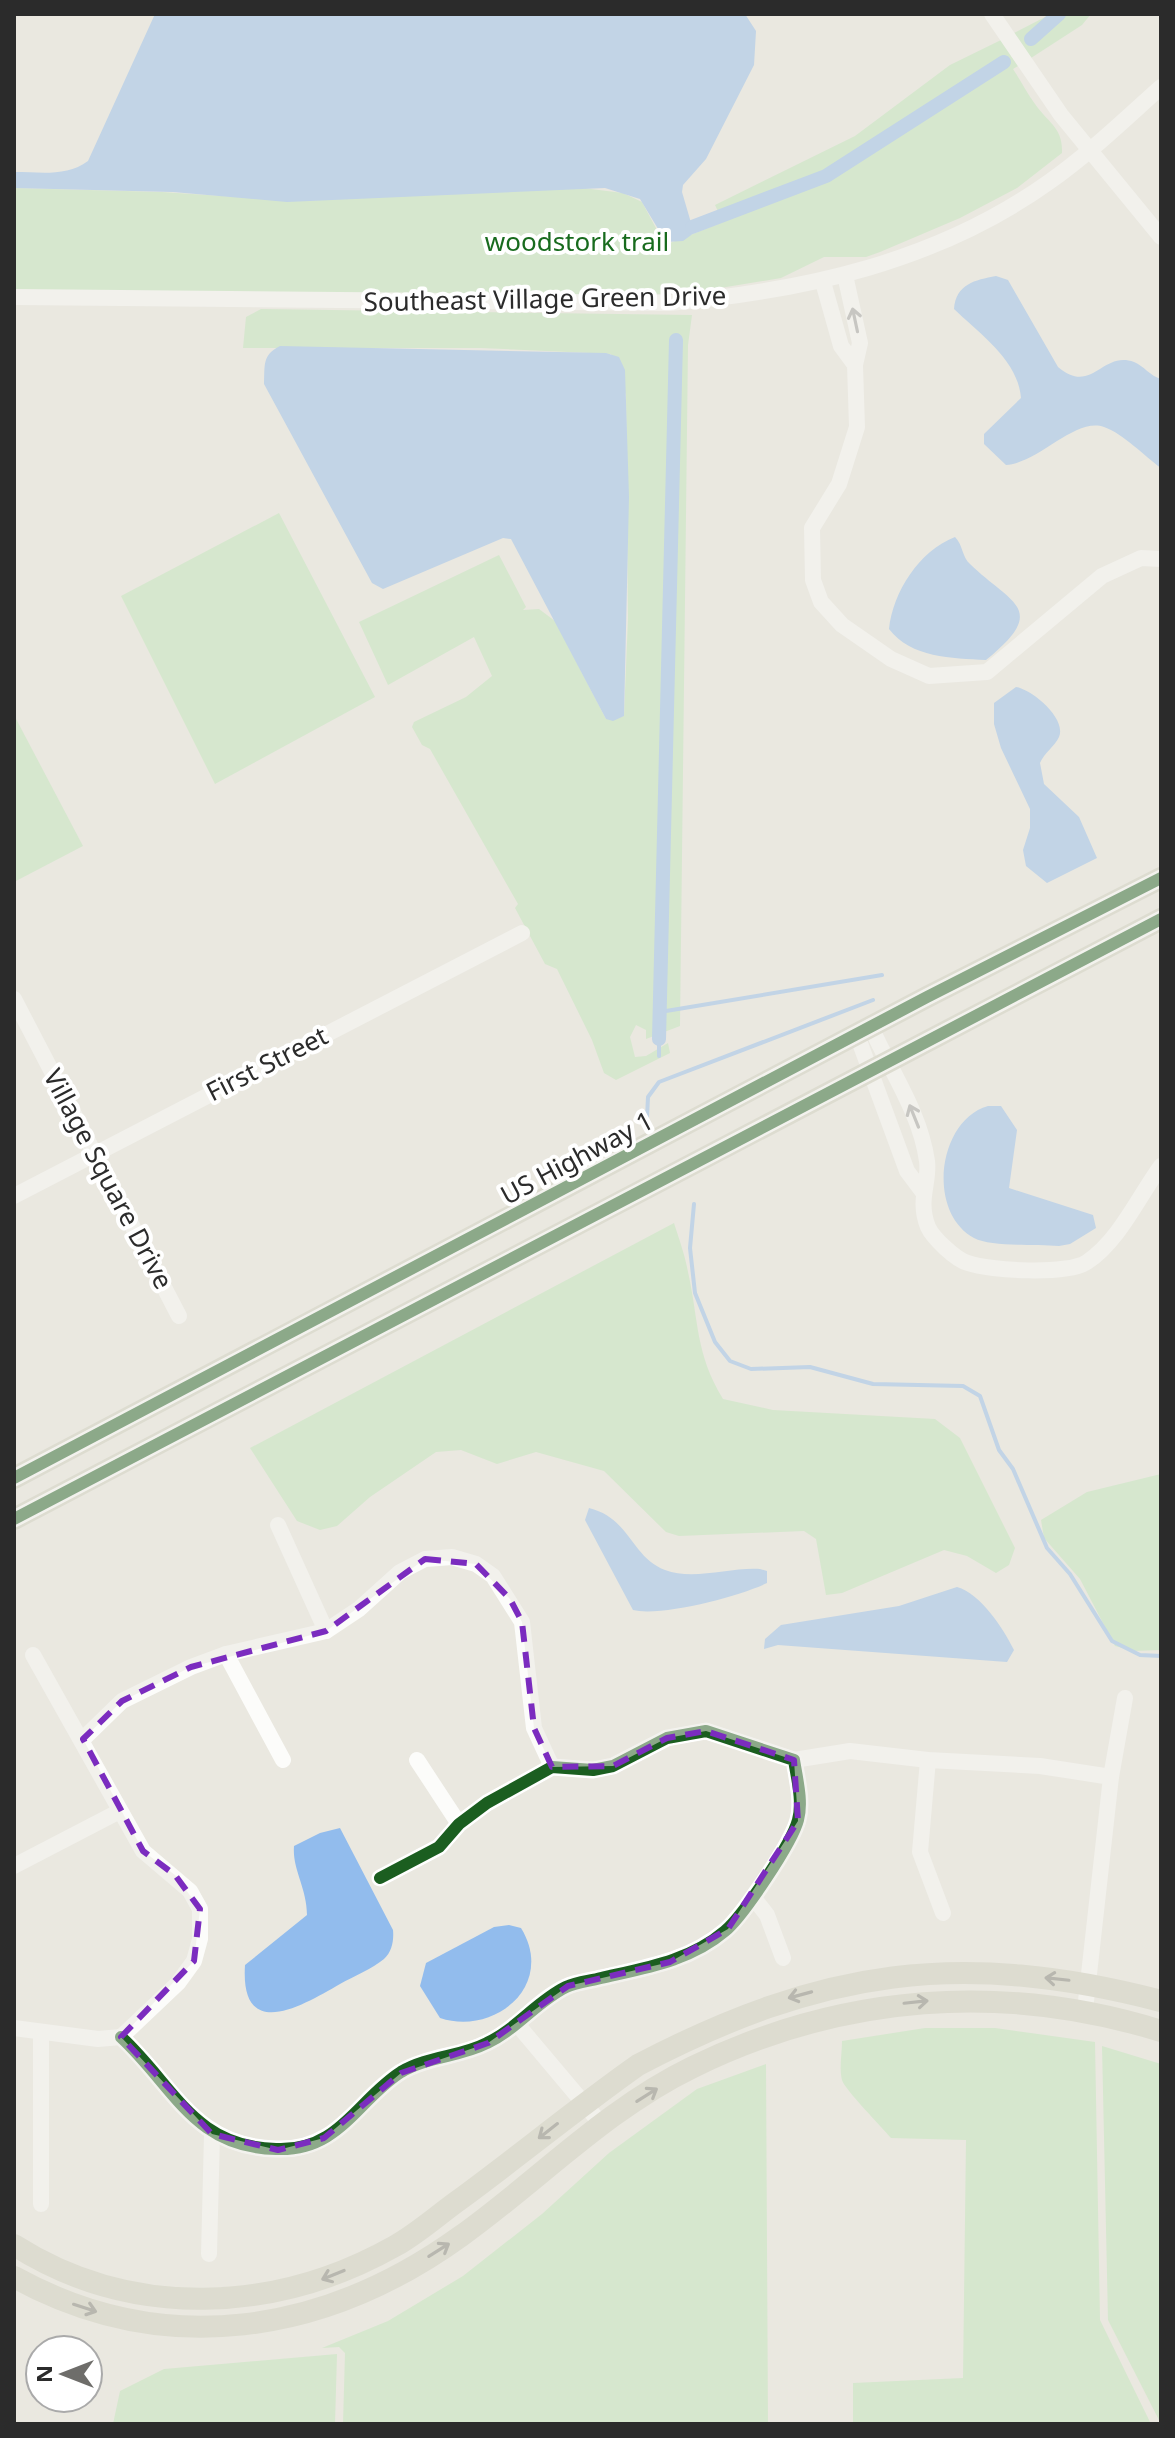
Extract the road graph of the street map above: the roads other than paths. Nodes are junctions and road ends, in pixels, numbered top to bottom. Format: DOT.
graph roads {
  1 [pos="992,14"];
  2 [pos="1161,87"];
  3 [pos="1090,150"];
  4 [pos="1161,237"];
  5 [pos="845,275"];
  6 [pos="823,282"];
  7 [pos="14,297"];
  8 [pos="855,365"];
  9 [pos="1161,559"];
  10 [pos="1161,878"];
  11 [pos="1161,919"];
  12 [pos="522,933"];
  13 [pos="14,999"];
  14 [pos="864,1031"];
  15 [pos="879,1066"];
  16 [pos="94,1153"];
  17 [pos="1161,1166"];
  18 [pos="922,1191"];
  19 [pos="14,1196"];
  20 [pos="179,1316"];
  21 [pos="218,1370"];
  22 [pos="186,1427"];
  23 [pos="14,1478"];
  24 [pos="14,1519"];
  25 [pos="278,1525"];
  26 [pos="326,1631"];
  27 [pos="226,1654"];
  28 [pos="33,1655"];
  29 [pos="1125,1698"];
  30 [pos="83,1739"];
  31 [pos="283,1760"];
  32 [pos="417,1760"];
  33 [pos="794,1760"];
  34 [pos="928,1760"];
  35 [pos="552,1767"];
  36 [pos="1111,1777"];
  37 [pos="118,1812"];
  38 [pos="459,1824"];
  39 [pos="14,1866"];
  40 [pos="380,1878"];
  41 [pos="753,1897"];
  42 [pos="943,1913"];
  43 [pos="783,1958"];
  44 [pos="1090,1983"];
  45 [pos="1161,2001"];
  46 [pos="1085,2010"];
  47 [pos="517,2024"];
  48 [pos="14,2028"];
  49 [pos="1161,2031"];
  50 [pos="41,2032"];
  51 [pos="121,2037"];
  52 [pos="583,2103"];
  53 [pos="602,2125"];
  54 [pos="212,2134"];
  55 [pos="41,2204"];
  56 [pos="14,2245"];
  57 [pos="209,2254"];
  58 [pos="14,2277"];
  1 -- 3 [label="street"];
  2 -- 3 [label="street, Southeast Village Green Drive"];
  3 -- 4 [label="street"];
  3 -- 5 [label="street, Southeast Village Green Drive"];
  5 -- 6 [label="street, Southeast Village Green Drive"];
  8 -- 5 [label="street, one-way"];
  6 -- 7 [label="street, Southeast Village Green Drive"];
  6 -- 8 [label="street"];
  8 -- 9 [label="street"];
  10 -- 14 [label="main road, US Highway 1"];
  11 -- 15 [label="main road"];
  12 -- 16 [label="street, First Street"];
  13 -- 16 [label="street, Village Square Drive"];
  14 -- 15 [label="street"];
  14 -- 21 [label="main road, US Highway 1"];
  15 -- 18 [label="street"];
  18 -- 15 [label="street, one-way"];
  15 -- 22 [label="main road"];
  16 -- 19 [label="street, First Street"];
  16 -- 20 [label="street, Village Square Drive"];
  17 -- 18 [label="street"];
  21 -- 22 [label="main road"];
  21 -- 23 [label="main road, US Highway 1"];
  22 -- 24 [label="main road"];
  25 -- 26 [label="street"];
  26 -- 27 [label="street"];
  26 -- 35 [label="street"];
  27 -- 30 [label="street"];
  27 -- 31 [label="street"];
  28 -- 30 [label="street"];
  29 -- 36 [label="street"];
  30 -- 37 [label="street"];
  32 -- 38 [label="street"];
  33 -- 34 [label="street"];
  33 -- 35 [label="street"];
  33 -- 41 [label="street"];
  34 -- 36 [label="street"];
  34 -- 42 [label="street"];
  35 -- 38 [label="street"];
  36 -- 44 [label="street"];
  37 -- 39 [label="street"];
  37 -- 51 [label="street"];
  38 -- 40 [label="street"];
  41 -- 43 [label="street"];
  41 -- 47 [label="street"];
  44 -- 45 [label="main road"];
  44 -- 46 [label="street"];
  44 -- 52 [label="main road, one-way"];
  46 -- 49 [label="main road"];
  53 -- 46 [label="main road, one-way"];
  47 -- 52 [label="street"];
  47 -- 54 [label="street"];
  48 -- 50 [label="street"];
  50 -- 51 [label="street"];
  50 -- 55 [label="street"];
  51 -- 54 [label="street"];
  52 -- 53 [label="street"];
  52 -- 56 [label="main road, one-way"];
  58 -- 53 [label="main road, one-way"];
  54 -- 57 [label="street"];
}
